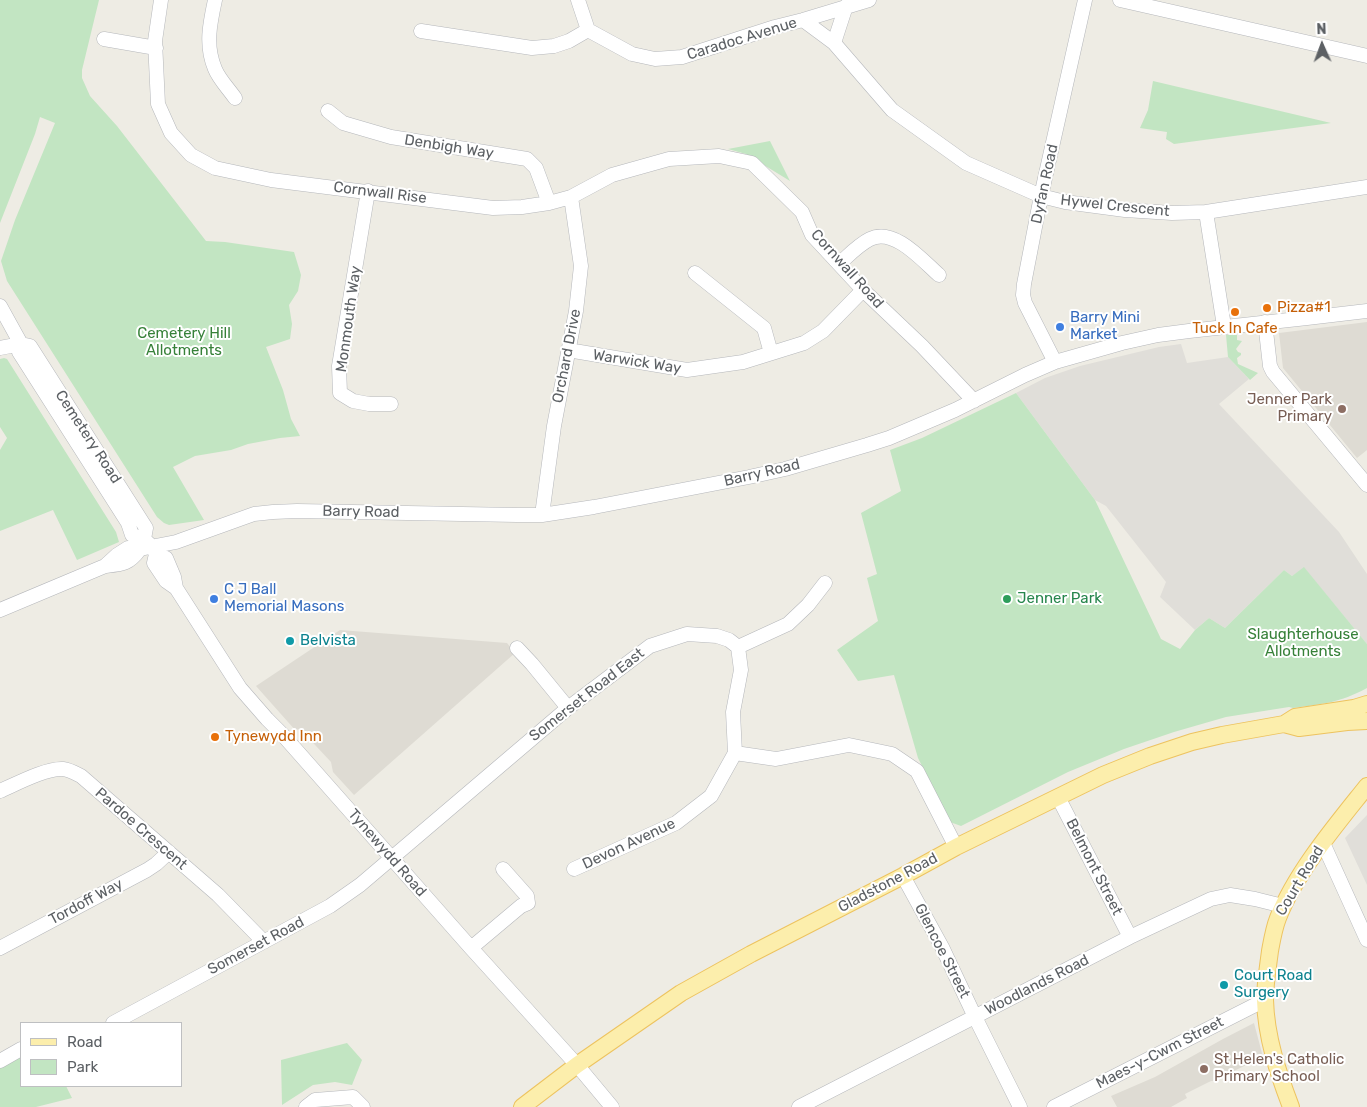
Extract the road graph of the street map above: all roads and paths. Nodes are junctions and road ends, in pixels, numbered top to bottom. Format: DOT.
graph roads {
  1 [pos="161,0"];
  2 [pos="215,0"];
  3 [pos="578,0"];
  4 [pos="869,0"];
  5 [pos="1085,0"];
  6 [pos="1120,0"];
  7 [pos="846,6"];
  8 [pos="803,20"];
  9 [pos="588,30"];
  10 [pos="421,31"];
  11 [pos="104,40"];
  12 [pos="834,43"];
  13 [pos="156,48"];
  14 [pos="1367,56"];
  15 [pos="235,98"];
  16 [pos="328,111"];
  17 [pos="1367,187"];
  18 [pos="368,191"];
  19 [pos="1041,196"];
  20 [pos="571,197"];
  21 [pos="549,203"];
  22 [pos="1206,212"];
  23 [pos="839,264"];
  24 [pos="695,273"];
  25 [pos="939,275"];
  26 [pos="863,290"];
  27 [pos="0,306"];
  28 [pos="1367,310"];
  29 [pos="1265,322"];
  30 [pos="1224,326"];
  31 [pos="21,344"];
  32 [pos="0,348"];
  33 [pos="568,350"];
  34 [pos="771,353"];
  35 [pos="1055,362"];
  36 [pos="974,401"];
  37 [pos="391,404"];
  38 [pos="1367,485"];
  39 [pos="542,515"];
  40 [pos="148,547"];
  41 [pos="825,583"];
  42 [pos="0,610"];
  43 [pos="517,648"];
  44 [pos="738,648"];
  45 [pos="1367,704"];
  46 [pos="568,708"];
  47 [pos="1367,721"];
  48 [pos="1284,724"];
  49 [pos="735,753"];
  50 [pos="1367,786"];
  51 [pos="0,790"];
  52 [pos="1058,797"];
  53 [pos="1323,843"];
  54 [pos="956,847"];
  55 [pos="169,852"];
  56 [pos="391,858"];
  57 [pos="503,869"];
  58 [pos="574,869"];
  59 [pos="903,876"];
  60 [pos="1283,906"];
  61 [pos="1130,937"];
  62 [pos="1367,940"];
  63 [pos="264,942"];
  64 [pos="0,948"];
  65 [pos="471,948"];
  66 [pos="1266,1000"];
  67 [pos="975,1017"];
  68 [pos="116,1022"];
  69 [pos="20,1050"];
  70 [pos="0,1060"];
  71 [pos="577,1065"];
  72 [pos="306,1107"];
  73 [pos="363,1107"];
  74 [pos="522,1107"];
  75 [pos="612,1107"];
  76 [pos="799,1107"];
  77 [pos="1020,1107"];
  78 [pos="1054,1107"];
  79 [pos="1291,1107"];
  1 -- 13 [label="street, Cornwall Rise"];
  2 -- 15 [label="street"];
  3 -- 9 [label="street"];
  4 -- 7 [label="street, Caradoc Avenue"];
  5 -- 19 [label="street, Dyfan Road"];
  6 -- 14 [label="street"];
  7 -- 8 [label="street, Caradoc Avenue"];
  7 -- 12 [label="street"];
  8 -- 9 [label="street, Caradoc Avenue"];
  8 -- 12 [label="street, Hywel Crescent"];
  9 -- 10 [label="street"];
  11 -- 13 [label="street"];
  12 -- 19 [label="street, Hywel Crescent"];
  13 -- 18 [label="street, Cornwall Rise"];
  16 -- 21 [label="street, Denbigh Way"];
  17 -- 22 [label="street, Hywel Crescent"];
  18 -- 21 [label="street, Cornwall Rise"];
  18 -- 37 [label="street, Monmouth Way"];
  19 -- 22 [label="street, Hywel Crescent"];
  19 -- 35 [label="street, Dyfan Road"];
  20 -- 21 [label="street, Cornwall Rise"];
  20 -- 23 [label="street, Cornwall Road"];
  20 -- 33 [label="street, Orchard Drive"];
  22 -- 30 [label="street"];
  23 -- 25 [label="street"];
  23 -- 26 [label="street, Cornwall Road"];
  24 -- 34 [label="street"];
  26 -- 34 [label="street, Warwick Way"];
  26 -- 36 [label="street, Cornwall Road"];
  27 -- 31 [label="street, Cemetery Road"];
  28 -- 29 [label="street, Barry Road"];
  29 -- 30 [label="street, Barry Road"];
  29 -- 38 [label="street"];
  30 -- 35 [label="street, Barry Road"];
  31 -- 32 [label="street"];
  31 -- 40 [label="street, Cemetery Road"];
  33 -- 34 [label="street, Warwick Way"];
  33 -- 39 [label="street, Orchard Drive"];
  35 -- 36 [label="street, Barry Road"];
  36 -- 39 [label="street, Barry Road"];
  39 -- 40 [label="street, Barry Road"];
  40 -- 42 [label="street, Barry Road"];
  40 -- 56 [label="street, Tynewydd Road"];
  41 -- 44 [label="street"];
  43 -- 46 [label="street"];
  44 -- 46 [label="street, Somerset Road East"];
  44 -- 49 [label="street"];
  45 -- 48 [label="main road, Gladstone Road"];
  46 -- 56 [label="street, Somerset Road East"];
  47 -- 48 [label="main road, Gladstone Road"];
  48 -- 52 [label="main road, Gladstone Road"];
  49 -- 54 [label="street"];
  49 -- 58 [label="street, Devon Avenue"];
  50 -- 53 [label="main road, Court Road"];
  51 -- 55 [label="street, Pardoe Crescent"];
  52 -- 54 [label="main road, Gladstone Road"];
  52 -- 61 [label="street, Belmont Street"];
  53 -- 60 [label="main road, Court Road"];
  53 -- 62 [label="street"];
  54 -- 59 [label="main road, Gladstone Road"];
  55 -- 63 [label="street, Pardoe Crescent"];
  55 -- 64 [label="street, Tordoff Way"];
  56 -- 63 [label="street, Somerset Road"];
  56 -- 65 [label="street, Tynewydd Road"];
  57 -- 65 [label="street"];
  59 -- 67 [label="street, Glencoe Street"];
  59 -- 71 [label="main road, Gladstone Road"];
  60 -- 61 [label="street, Woodlands Road"];
  60 -- 66 [label="main road, Court Road"];
  61 -- 67 [label="street, Woodlands Road"];
  63 -- 68 [label="street, Somerset Road"];
  65 -- 71 [label="street, Tynewydd Road"];
  66 -- 78 [label="street, Maes-y-Cwm Street"];
  66 -- 79 [label="main road, Court Road"];
  67 -- 76 [label="street, Woodlands Road"];
  67 -- 77 [label="street, Glencoe Street"];
  69 -- 70 [label="street"];
  71 -- 74 [label="main road, Gladstone Road"];
  71 -- 75 [label="street, Tynewydd Road"];
  72 -- 73 [label="street"];
}
